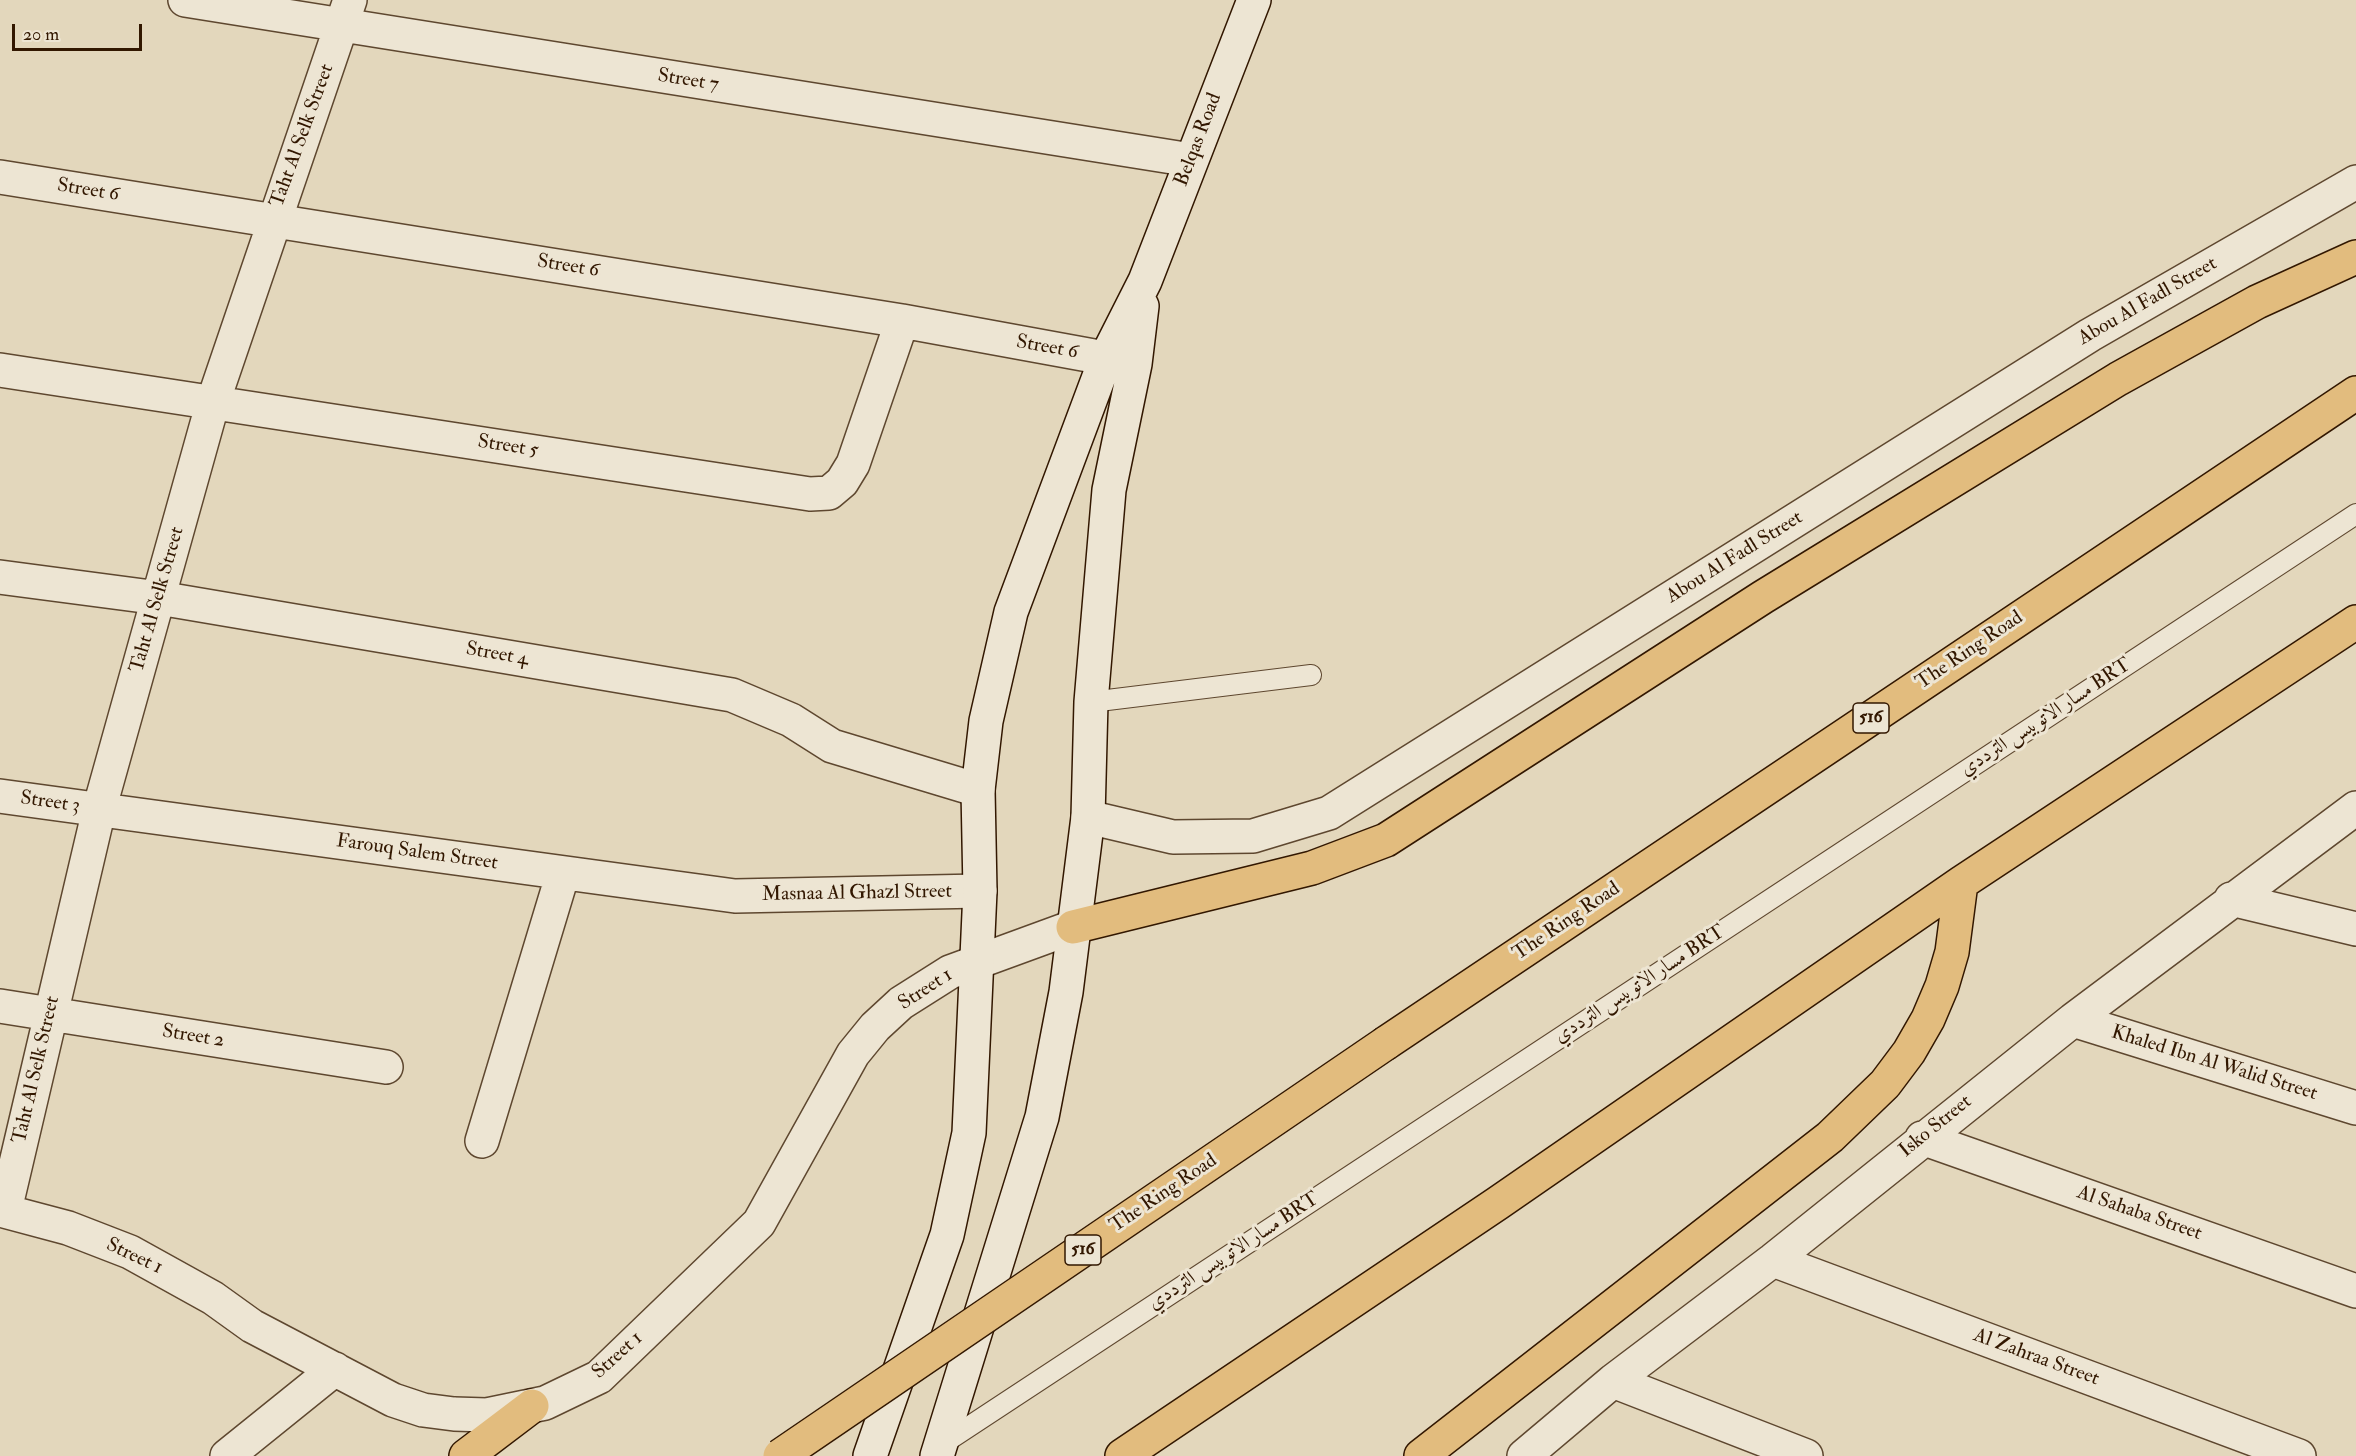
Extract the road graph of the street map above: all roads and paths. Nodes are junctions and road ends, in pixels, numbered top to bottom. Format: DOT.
graph roads {
  1 [pos="185,0"];
  2 [pos="1254,0"];
  3 [pos="346,13"];
  4 [pos="1191,160"];
  5 [pos="0,177"];
  6 [pos="2356,182"];
  7 [pos="273,220"];
  8 [pos="2356,257"];
  9 [pos="902,321"];
  10 [pos="1120,361"];
  11 [pos="0,370"];
  12 [pos="2356,393"];
  13 [pos="213,402"];
  14 [pos="2356,514"];
  15 [pos="0,577"];
  16 [pos="159,598"];
  17 [pos="2356,622"];
  18 [pos="1311,675"];
  19 [pos="1091,702"];
  20 [pos="978,790"];
  21 [pos="0,796"];
  22 [pos="2356,808"];
  23 [pos="99,810"];
  24 [pos="1088,817"];
  25 [pos="563,873"];
  26 [pos="1961,883"];
  27 [pos="980,891"];
  28 [pos="735,896"];
  29 [pos="2231,899"];
  30 [pos="1073,927"];
  31 [pos="2356,930"];
  32 [pos="976,961"];
  33 [pos="0,1006"];
  34 [pos="49,1014"];
  35 [pos="2073,1020"];
  36 [pos="386,1067"];
  37 [pos="2356,1108"];
  38 [pos="1922,1138"];
  39 [pos="482,1141"];
  40 [pos="2,1210"];
  41 [pos="1773,1260"];
  42 [pos="2356,1291"];
  43 [pos="335,1369"];
  44 [pos="1613,1381"];
  45 [pos="532,1406"];
  46 [pos="227,1456"];
  47 [pos="466,1456"];
  48 [pos="780,1456"];
  49 [pos="870,1456"];
  50 [pos="924,1456"];
  51 [pos="937,1456"];
  52 [pos="1122,1456"];
  53 [pos="1420,1456"];
  54 [pos="1524,1456"];
  55 [pos="1806,1456"];
  56 [pos="2299,1456"];
  1 -- 3 [label="street, Street 7"];
  2 -- 4 [label="street, Belqas Road"];
  3 -- 4 [label="street, Street 7"];
  3 -- 7 [label="street, Taht Al Selk Street"];
  4 -- 10 [label="street, Belqas Road"];
  5 -- 7 [label="street, Street 6"];
  6 -- 24 [label="street, Abou Al Fadl Street"];
  7 -- 9 [label="street, Street 6"];
  7 -- 13 [label="street, Taht Al Selk Street"];
  8 -- 30 [label="highway"];
  9 -- 10 [label="street, Street 6"];
  9 -- 13 [label="street, Street 5"];
  10 -- 19 [label="street"];
  10 -- 20 [label="street"];
  11 -- 13 [label="street, Street 5"];
  12 -- 48 [label="highway, The Ring Road / 516, bridge"];
  13 -- 16 [label="street, Taht Al Selk Street"];
  14 -- 50 [label="lane, مسار الاتوبيس الترددي BRT"];
  15 -- 16 [label="street, Street 4"];
  16 -- 20 [label="street, Street 4"];
  16 -- 23 [label="street, Taht Al Selk Street"];
  17 -- 26 [label="highway"];
  18 -- 19 [label="lane"];
  19 -- 24 [label="street"];
  20 -- 27 [label="street"];
  21 -- 23 [label="street, Street 3"];
  22 -- 29 [label="street, Isko Street"];
  23 -- 25 [label="street, Farouq Salem Street"];
  23 -- 34 [label="street, Taht Al Selk Street"];
  24 -- 30 [label="street"];
  25 -- 28 [label="street, Farouq Salem Street"];
  25 -- 39 [label="street"];
  26 -- 52 [label="highway"];
  26 -- 53 [label="highway"];
  27 -- 28 [label="street, Masnaa Al Ghazl Street"];
  27 -- 32 [label="street"];
  29 -- 31 [label="street"];
  29 -- 35 [label="street, Isko Street"];
  30 -- 32 [label="street, Street 1"];
  30 -- 51 [label="street"];
  32 -- 45 [label="street, Street 1"];
  32 -- 49 [label="street"];
  33 -- 34 [label="street, Street 2"];
  34 -- 36 [label="street, Street 2"];
  34 -- 40 [label="street, Taht Al Selk Street"];
  35 -- 37 [label="street, Khaled Ibn Al Walid Street"];
  35 -- 38 [label="street, Isko Street"];
  38 -- 41 [label="street, Isko Street"];
  38 -- 42 [label="street, Al Sahaba Street"];
  40 -- 43 [label="street, Street 1"];
  41 -- 44 [label="street, Isko Street"];
  41 -- 56 [label="street, Al Zahraa Street"];
  43 -- 45 [label="street, Street 1"];
  43 -- 46 [label="street"];
  44 -- 54 [label="street, Isko Street"];
  44 -- 55 [label="street"];
  45 -- 47 [label="highway"];
}
